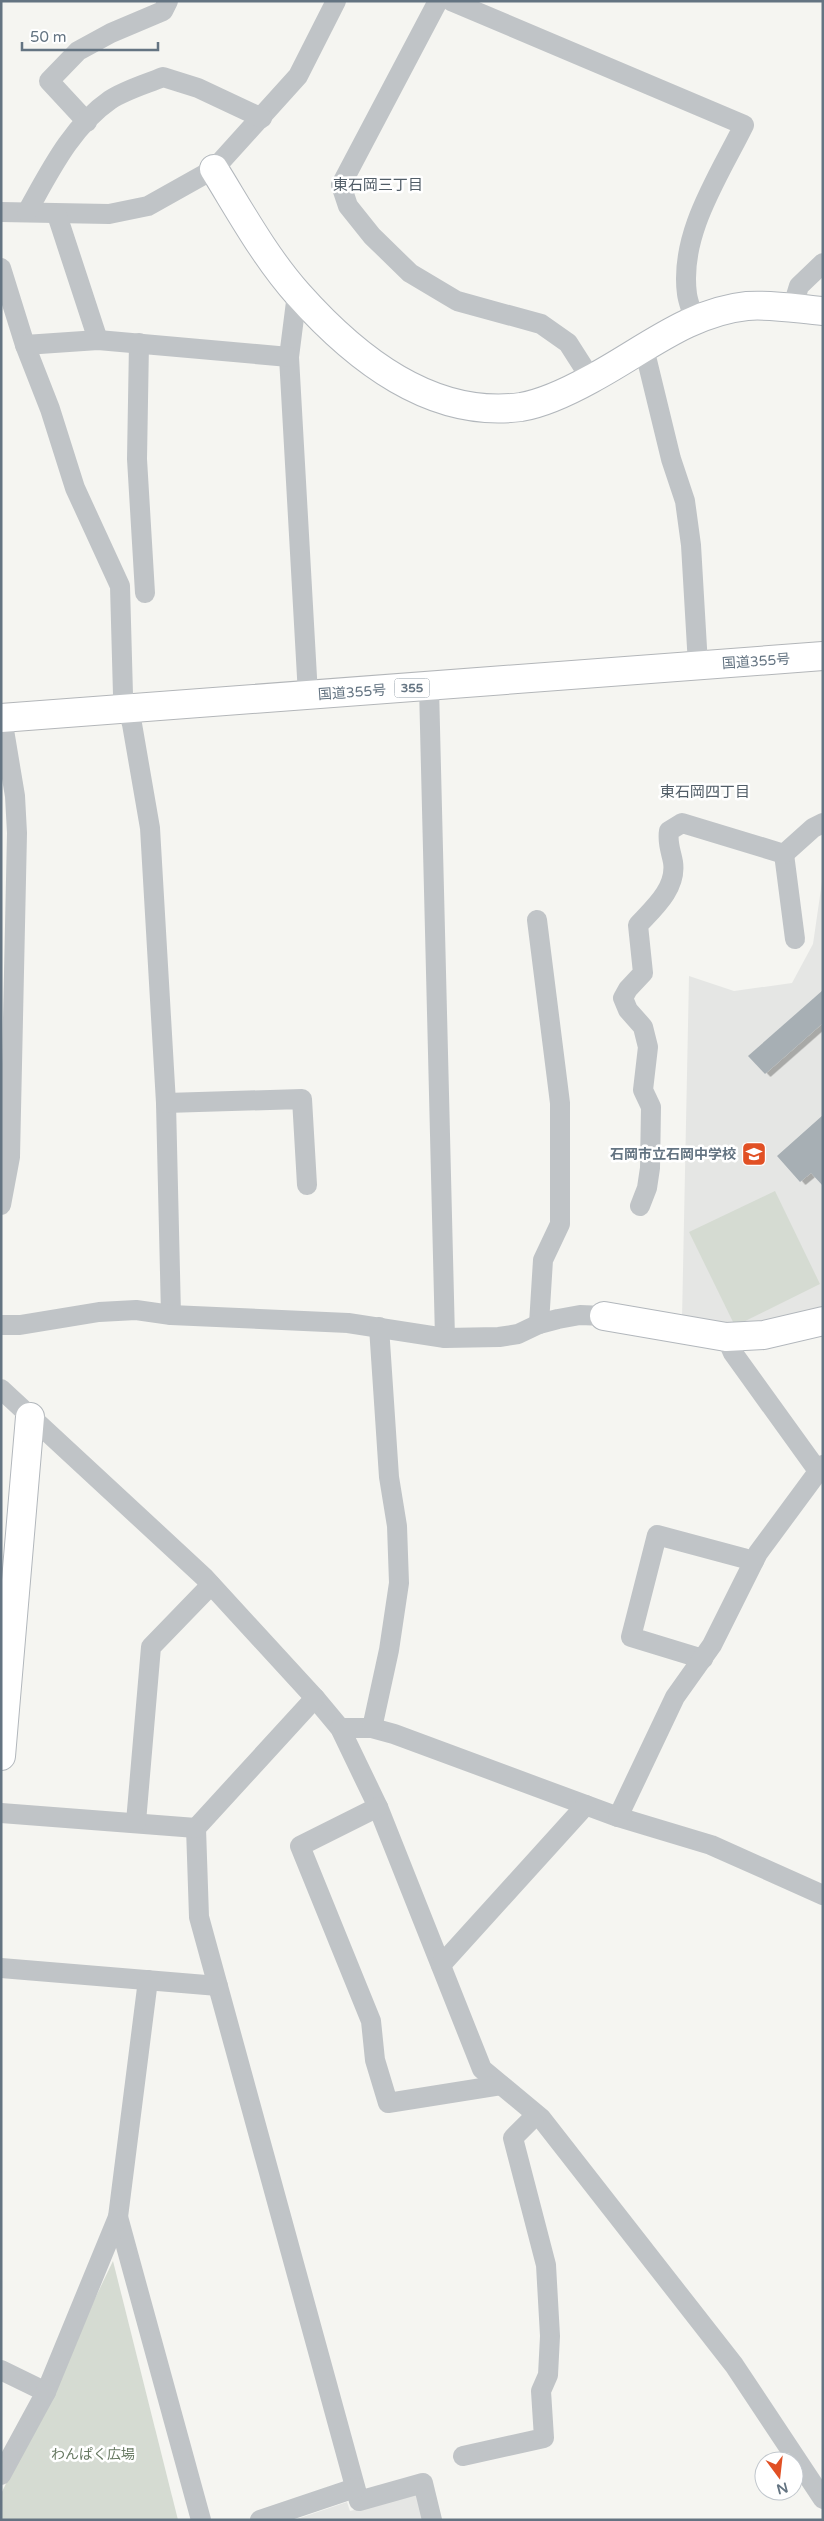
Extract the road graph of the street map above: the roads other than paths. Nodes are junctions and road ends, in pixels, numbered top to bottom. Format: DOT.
graph roads {
  1 [pos="168,1"];
  2 [pos="336,1"];
  3 [pos="438,1"];
  4 [pos="451,1"];
  5 [pos="262,118"];
  6 [pos="87,122"];
  7 [pos="214,169"];
  8 [pos="1,212"];
  9 [pos="27,212"];
  10 [pos="57,215"];
  11 [pos="823,263"];
  12 [pos="1,268"];
  13 [pos="4,288"];
  14 [pos="298,294"];
  15 [pos="792,309"];
  16 [pos="823,311"];
  17 [pos="694,320"];
  18 [pos="98,340"];
  19 [pos="139,344"];
  20 [pos="25,345"];
  21 [pos="644,348"];
  22 [pos="289,357"];
  23 [pos="591,380"];
  24 [pos="145,593"];
  25 [pos="823,656"];
  26 [pos="698,665"];
  27 [pos="429,687"];
  28 [pos="308,695"];
  29 [pos="129,708"];
  30 [pos="2,718"];
  31 [pos="823,823"];
  32 [pos="784,854"];
  33 [pos="8,918"];
  34 [pos="536,920"];
  35 [pos="795,938"];
  36 [pos="7,1008"];
  37 [pos="6,1094"];
  38 [pos="166,1103"];
  39 [pos="307,1185"];
  40 [pos="2,1194"];
  41 [pos="640,1206"];
  42 [pos="171,1315"];
  43 [pos="604,1316"];
  44 [pos="823,1321"];
  45 [pos="539,1324"];
  46 [pos="1,1325"];
  47 [pos="379,1327"];
  48 [pos="726,1337"];
  49 [pos="445,1338"];
  50 [pos="1,1389"];
  51 [pos="30,1417"];
  52 [pos="821,1468"];
  53 [pos="754,1561"];
  54 [pos="211,1584"];
  55 [pos="702,1659"];
  56 [pos="315,1698"];
  57 [pos="340,1728"];
  58 [pos="372,1728"];
  59 [pos="1,1756"];
  60 [pos="586,1805"];
  61 [pos="378,1807"];
  62 [pos="1,1813"];
  63 [pos="618,1817"];
  64 [pos="136,1822"];
  65 [pos="196,1828"];
  66 [pos="823,1895"];
  67 [pos="441,1965"];
  68 [pos="1,1968"];
  69 [pos="148,1980"];
  70 [pos="218,1986"];
  71 [pos="501,2085"];
  72 [pos="536,2115"];
  73 [pos="118,2217"];
  74 [pos="1,2370"];
  75 [pos="46,2392"];
  76 [pos="463,2456"];
  77 [pos="1,2475"];
  78 [pos="356,2488"];
  79 [pos="823,2499"];
  80 [pos="201,2520"];
  81 [pos="260,2520"];
  82 [pos="432,2520"];
  1 -- 6 [label="street"];
  2 -- 5 [label="street"];
  3 -- 23 [label="street"];
  4 -- 17 [label="street"];
  5 -- 6 [label="street"];
  5 -- 7 [label="street"];
  6 -- 9 [label="street"];
  7 -- 10 [label="street"];
  7 -- 14 [label="main road"];
  8 -- 9 [label="street"];
  9 -- 10 [label="street"];
  10 -- 18 [label="street"];
  11 -- 15 [label="street"];
  12 -- 13 [label="street"];
  13 -- 20 [label="street"];
  14 -- 22 [label="street"];
  14 -- 23 [label="main road"];
  15 -- 16 [label="main road"];
  15 -- 17 [label="main road"];
  17 -- 21 [label="main road"];
  18 -- 19 [label="street"];
  18 -- 20 [label="street"];
  19 -- 22 [label="street"];
  19 -- 24 [label="street"];
  20 -- 29 [label="street"];
  21 -- 23 [label="main road"];
  21 -- 26 [label="street"];
  22 -- 28 [label="street"];
  25 -- 26 [label="main road, 国道355号 / 355"];
  26 -- 27 [label="main road, 国道355号 / 355"];
  27 -- 28 [label="main road, 国道355号 / 355"];
  27 -- 49 [label="street"];
  28 -- 29 [label="main road, 国道355号 / 355"];
  29 -- 30 [label="main road, 国道355号 / 355"];
  29 -- 38 [label="street"];
  30 -- 33 [label="street"];
  31 -- 32 [label="street"];
  32 -- 35 [label="street"];
  32 -- 41 [label="street"];
  33 -- 36 [label="street"];
  34 -- 45 [label="street"];
  36 -- 37 [label="street"];
  37 -- 40 [label="street"];
  38 -- 39 [label="street"];
  38 -- 42 [label="street"];
  42 -- 46 [label="street"];
  42 -- 47 [label="street"];
  43 -- 45 [label="street"];
  43 -- 48 [label="main road"];
  44 -- 48 [label="main road"];
  45 -- 49 [label="street"];
  47 -- 49 [label="street"];
  47 -- 58 [label="street"];
  48 -- 52 [label="street"];
  50 -- 51 [label="street"];
  51 -- 54 [label="street"];
  51 -- 59 [label="main road"];
  52 -- 53 [label="street"];
  53 -- 55 [label="street"];
  53 -- 55 [label="street"];
  54 -- 56 [label="street"];
  54 -- 64 [label="street"];
  55 -- 63 [label="street"];
  56 -- 57 [label="street"];
  56 -- 65 [label="street"];
  57 -- 58 [label="street"];
  57 -- 61 [label="street"];
  58 -- 60 [label="street"];
  60 -- 63 [label="street"];
  60 -- 67 [label="street"];
  61 -- 67 [label="street"];
  61 -- 71 [label="street"];
  62 -- 64 [label="street"];
  63 -- 66 [label="street"];
  64 -- 65 [label="street"];
  65 -- 70 [label="street"];
  67 -- 71 [label="street"];
  68 -- 69 [label="street"];
  69 -- 70 [label="street"];
  69 -- 73 [label="street"];
  70 -- 78 [label="street"];
  71 -- 72 [label="street"];
  72 -- 76 [label="street"];
  72 -- 79 [label="street"];
  73 -- 75 [label="street"];
  73 -- 80 [label="street"];
  74 -- 75 [label="street"];
  75 -- 77 [label="street"];
  78 -- 81 [label="street"];
  78 -- 82 [label="street"];
}
